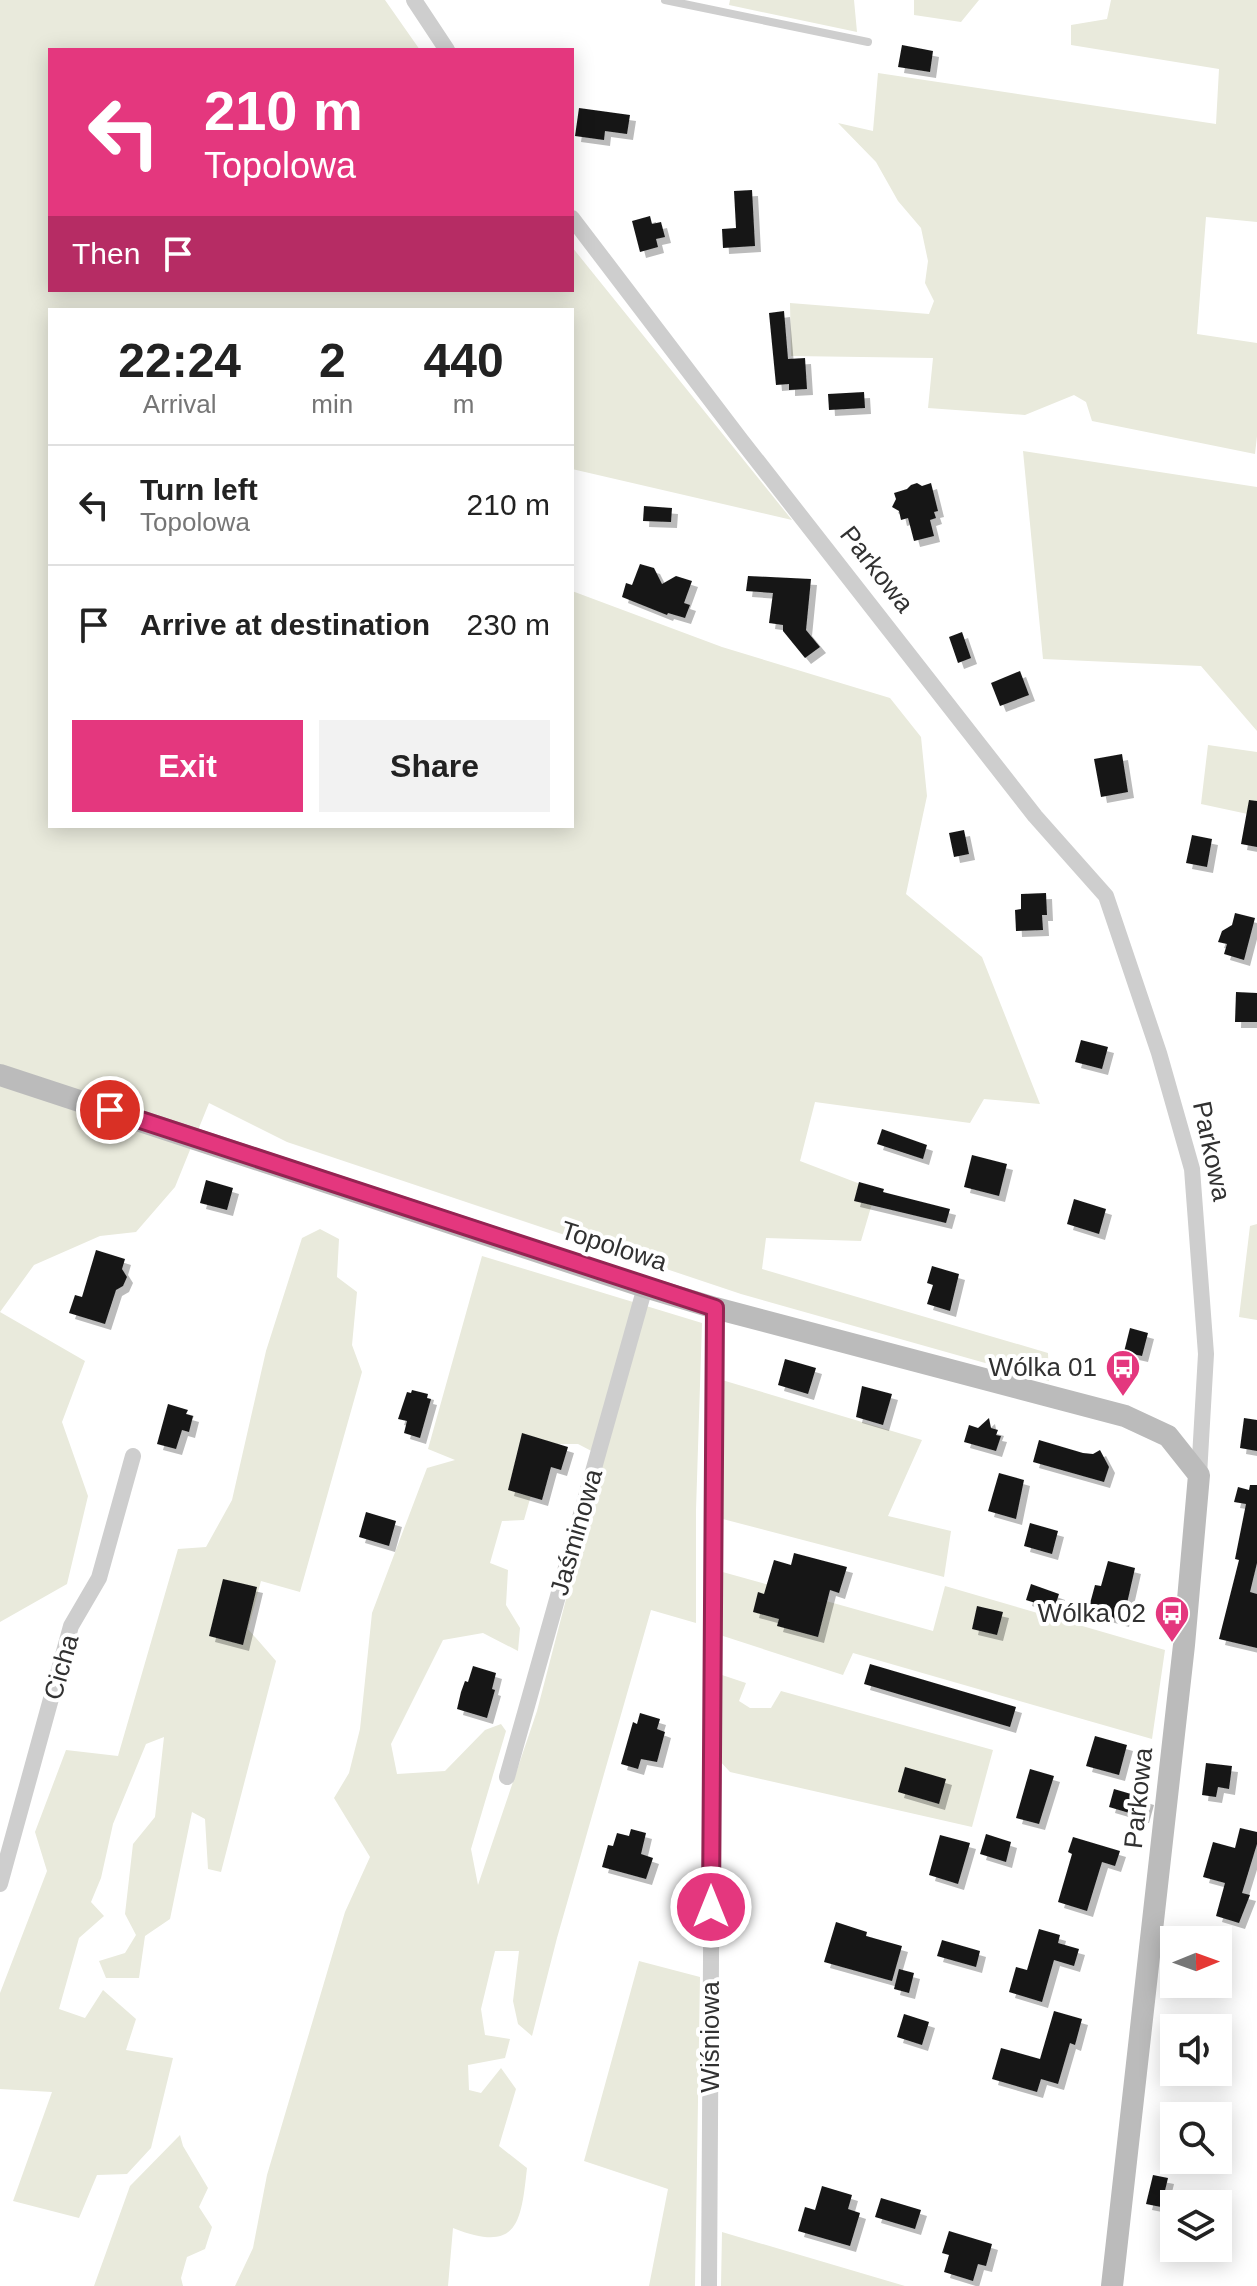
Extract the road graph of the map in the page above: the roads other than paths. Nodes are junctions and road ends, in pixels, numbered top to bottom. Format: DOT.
graph roads {
  1 [pos="414,0"];
  2 [pos="665,0"];
  3 [pos="868,42"];
  4 [pos="446,48"];
  5 [pos="574,221"];
  6 [pos="0,1075"];
  7 [pos="645,1287"];
  8 [pos="715,1308"];
  9 [pos="133,1456"];
  10 [pos="1199,1475"];
  11 [pos="507,1777"];
  12 [pos="0,1884"];
  13 [pos="709,2286"];
  14 [pos="1112,2286"];
  1 -- 4 [label="street"];
  2 -- 3 [label="lane"];
  5 -- 10 [label="street, Parkowa"];
  6 -- 7 [label="street, Topolowa"];
  7 -- 8 [label="street, Topolowa"];
  7 -- 11 [label="street, Jaśminowa"];
  8 -- 10 [label="street, Topolowa"];
  8 -- 13 [label="street, Wiśniowa"];
  9 -- 12 [label="street, Cicha"];
  10 -- 14 [label="street, Parkowa"];
}
